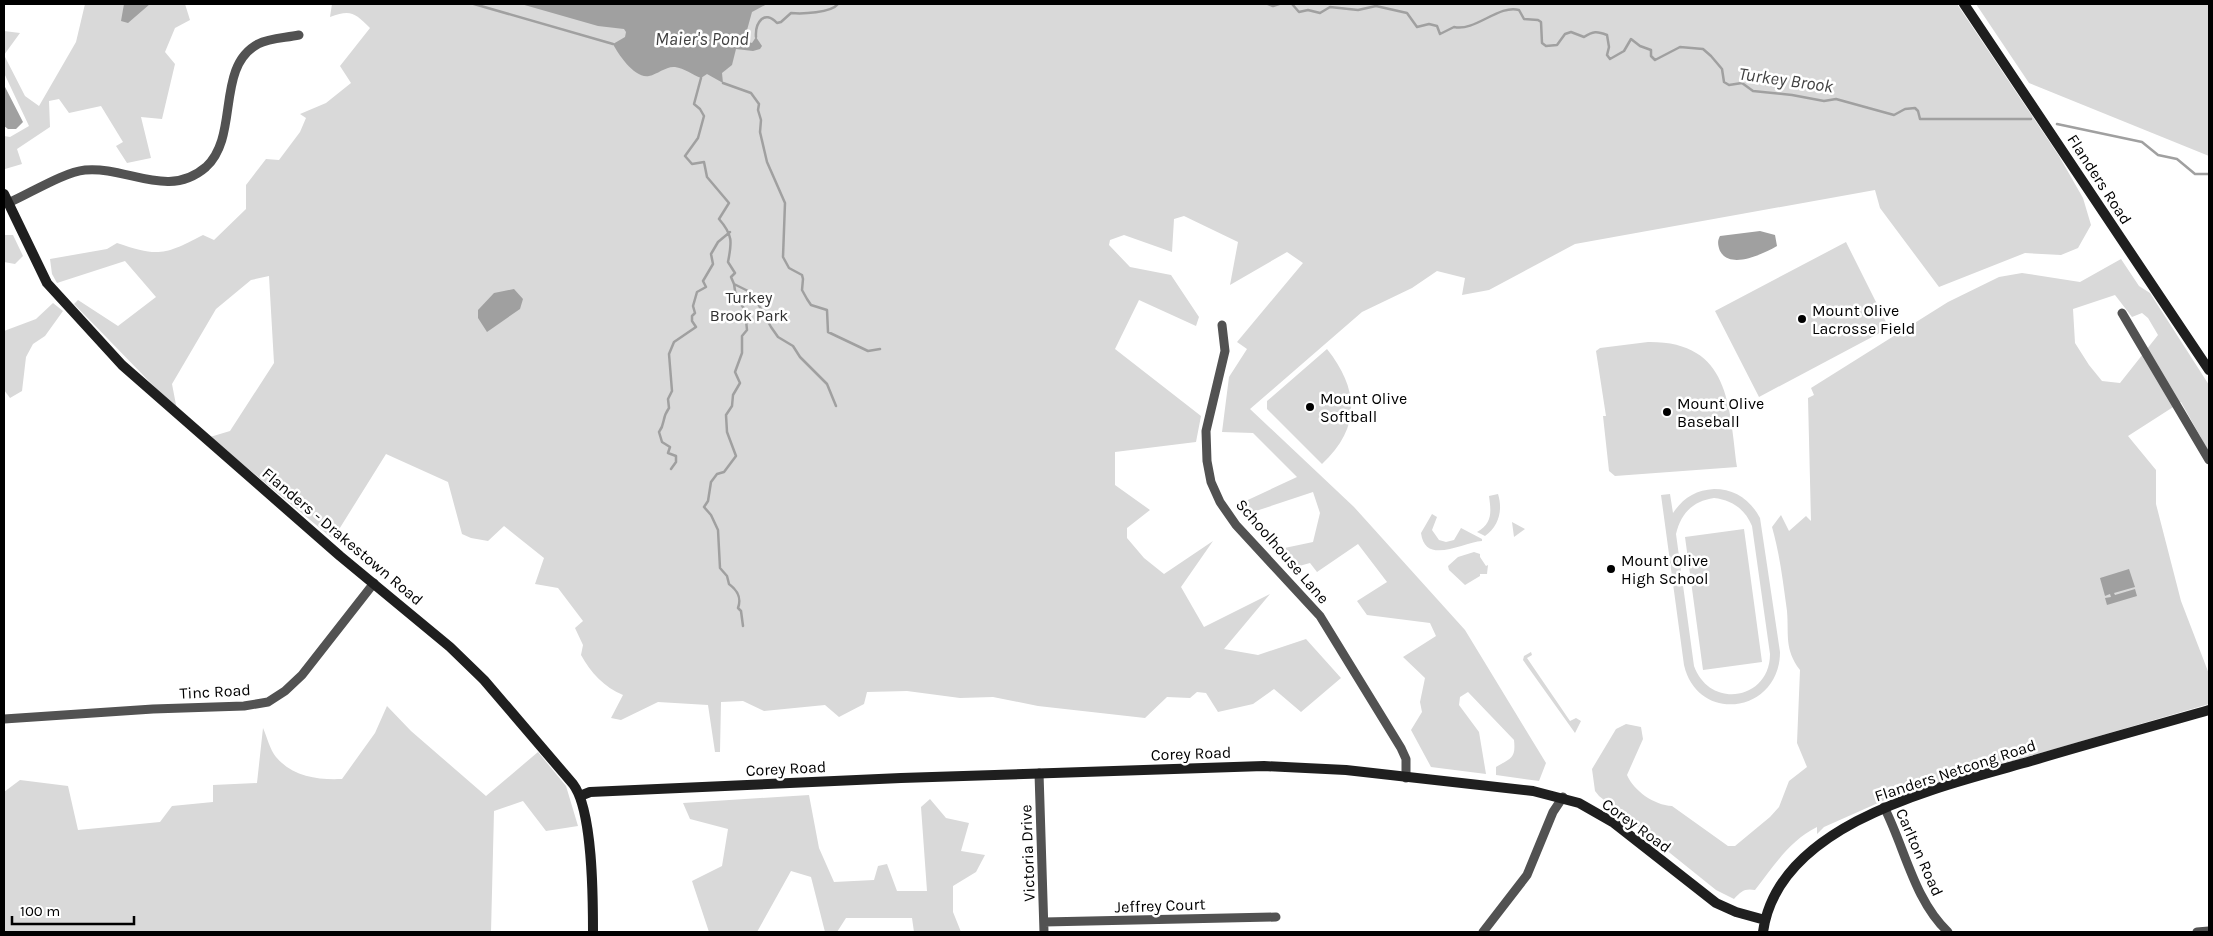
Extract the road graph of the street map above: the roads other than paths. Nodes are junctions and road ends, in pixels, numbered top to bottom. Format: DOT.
graph roads {
  1 [pos="1964,4"];
  2 [pos="298,35"];
  3 [pos="6,199"];
  4 [pos="2122,313"];
  5 [pos="1222,325"];
  6 [pos="2209,370"];
  7 [pos="2209,460"];
  8 [pos="374,584"];
  9 [pos="2209,710"];
  10 [pos="4,719"];
  11 [pos="1040,773"];
  12 [pos="1406,778"];
  13 [pos="580,796"];
  14 [pos="1563,797"];
  15 [pos="1884,807"];
  16 [pos="1276,917"];
  17 [pos="1765,920"];
  18 [pos="1044,922"];
  19 [pos="2209,931"];
  20 [pos="593,932"];
  21 [pos="1044,932"];
  22 [pos="1483,932"];
  23 [pos="1763,932"];
  24 [pos="1948,932"];
  25 [pos="2197,932"];
  1 -- 6 [label="street, Flanders Road"];
  2 -- 3 [label="street"];
  3 -- 8 [label="street, Flanders - Drakestown Road"];
  4 -- 7 [label="street"];
  5 -- 12 [label="street, Schoolhouse Lane"];
  8 -- 10 [label="street, Tinc Road"];
  8 -- 13 [label="street, Flanders - Drakestown Road"];
  9 -- 15 [label="street, Flanders Netcong Road"];
  11 -- 12 [label="street, Corey Road"];
  11 -- 13 [label="street, Corey Road"];
  11 -- 18 [label="street, Victoria Drive"];
  12 -- 14 [label="street, Corey Road"];
  13 -- 20 [label="street, Flanders - Drakestown Road"];
  14 -- 17 [label="street, Corey Road"];
  14 -- 22 [label="street"];
  15 -- 17 [label="street, Flanders Netcong Road"];
  15 -- 24 [label="street, Carlton Road"];
  16 -- 18 [label="street, Jeffrey Court"];
  17 -- 23 [label="street, Flanders Netcong Road"];
  18 -- 21 [label="street, Victoria Drive"];
  19 -- 25 [label="street"];
}
